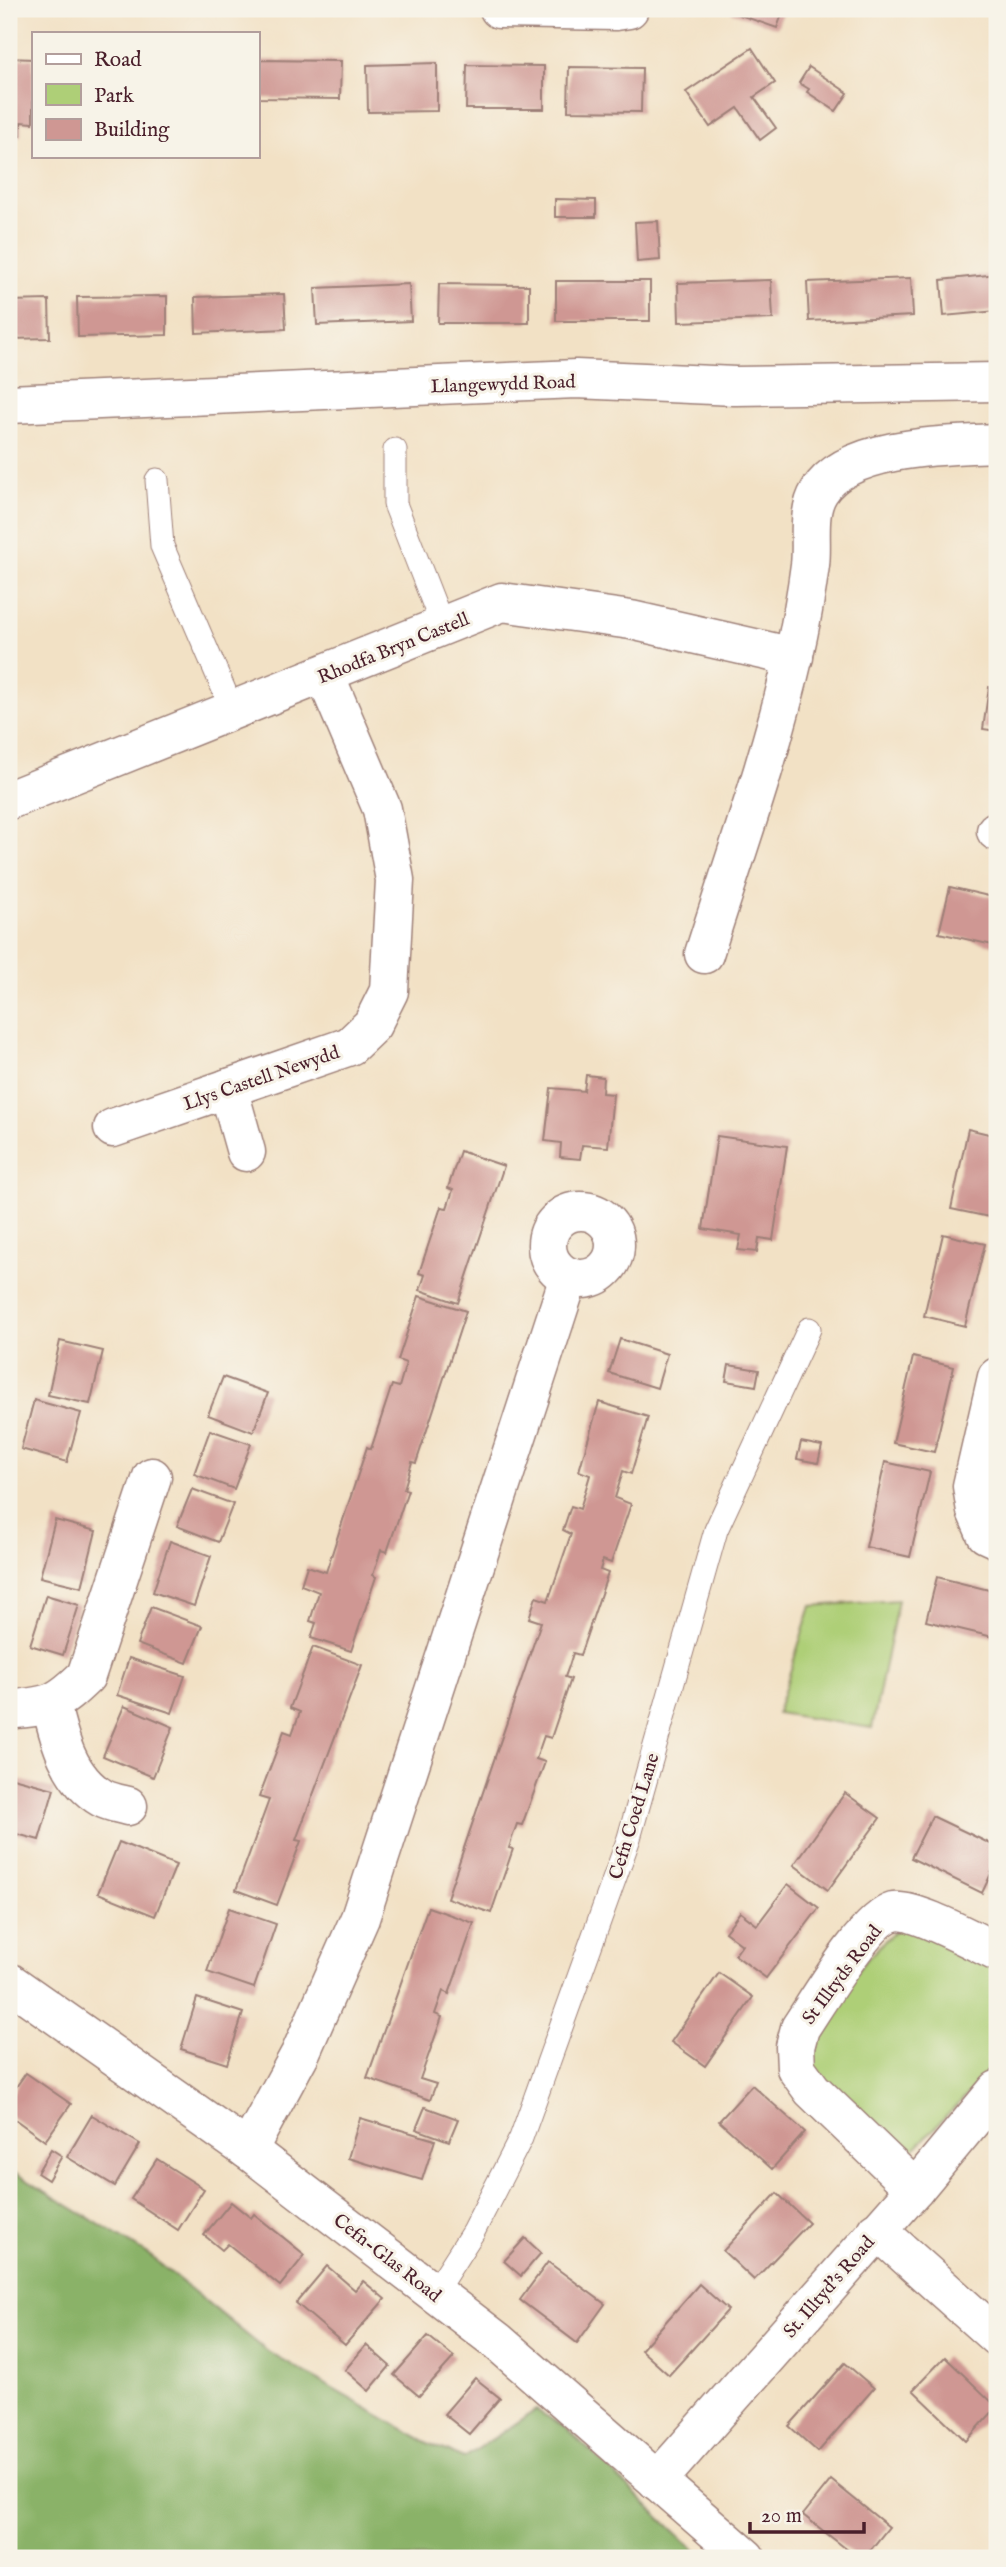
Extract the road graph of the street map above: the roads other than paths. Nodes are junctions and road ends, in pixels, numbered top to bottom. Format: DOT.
graph roads {
  1 [pos="499,9"];
  2 [pos="629,9"];
  3 [pos="997,382"];
  4 [pos="9,404"];
  5 [pos="997,443"];
  6 [pos="395,450"];
  7 [pos="157,480"];
  8 [pos="443,627"];
  9 [pos="793,657"];
  10 [pos="325,675"];
  11 [pos="233,711"];
  12 [pos="9,800"];
  13 [pos="704,954"];
  14 [pos="228,1088"];
  15 [pos="113,1128"];
  16 [pos="246,1152"];
  17 [pos="569,1278"];
  18 [pos="809,1329"];
  19 [pos="997,1377"];
  20 [pos="152,1477"];
  21 [pos="997,1539"];
  22 [pos="51,1704"];
  23 [pos="9,1710"];
  24 [pos="128,1806"];
  25 [pos="997,1952"];
  26 [pos="9,1982"];
  27 [pos="997,2090"];
  28 [pos="248,2150"];
  29 [pos="915,2189"];
  30 [pos="876,2231"];
  31 [pos="434,2293"];
  32 [pos="997,2337"];
  33 [pos="657,2481"];
  34 [pos="746,2558"];
  1 -- 2 [label="street"];
  3 -- 4 [label="street, Llangewydd Road"];
  5 -- 9 [label="street"];
  6 -- 8 [label="lane"];
  7 -- 11 [label="lane"];
  8 -- 9 [label="street, Rhodfa Bryn Castell"];
  8 -- 10 [label="street, Rhodfa Bryn Castell"];
  9 -- 13 [label="street"];
  10 -- 11 [label="street, Rhodfa Bryn Castell"];
  10 -- 14 [label="street, Llys Castell Newydd"];
  11 -- 12 [label="street, Rhodfa Bryn Castell"];
  14 -- 15 [label="street, Llys Castell Newydd"];
  14 -- 16 [label="street"];
  17 -- 28 [label="street"];
  18 -- 31 [label="lane, Cefn Coed Lane"];
  19 -- 21 [label="street"];
  20 -- 22 [label="street"];
  22 -- 23 [label="street"];
  22 -- 24 [label="street"];
  25 -- 29 [label="street, St Illtyds Road"];
  26 -- 28 [label="street, Cefn-Glas Road"];
  27 -- 29 [label="street, St. Illtyd's Road"];
  28 -- 31 [label="street, Cefn-Glas Road"];
  29 -- 30 [label="street, St. Illtyd's Road"];
  30 -- 32 [label="street"];
  30 -- 33 [label="street, St. Illtyd's Road"];
  31 -- 33 [label="street, Cefn-Glas Road"];
  33 -- 34 [label="street, Cefn-Glas Road"];
}
